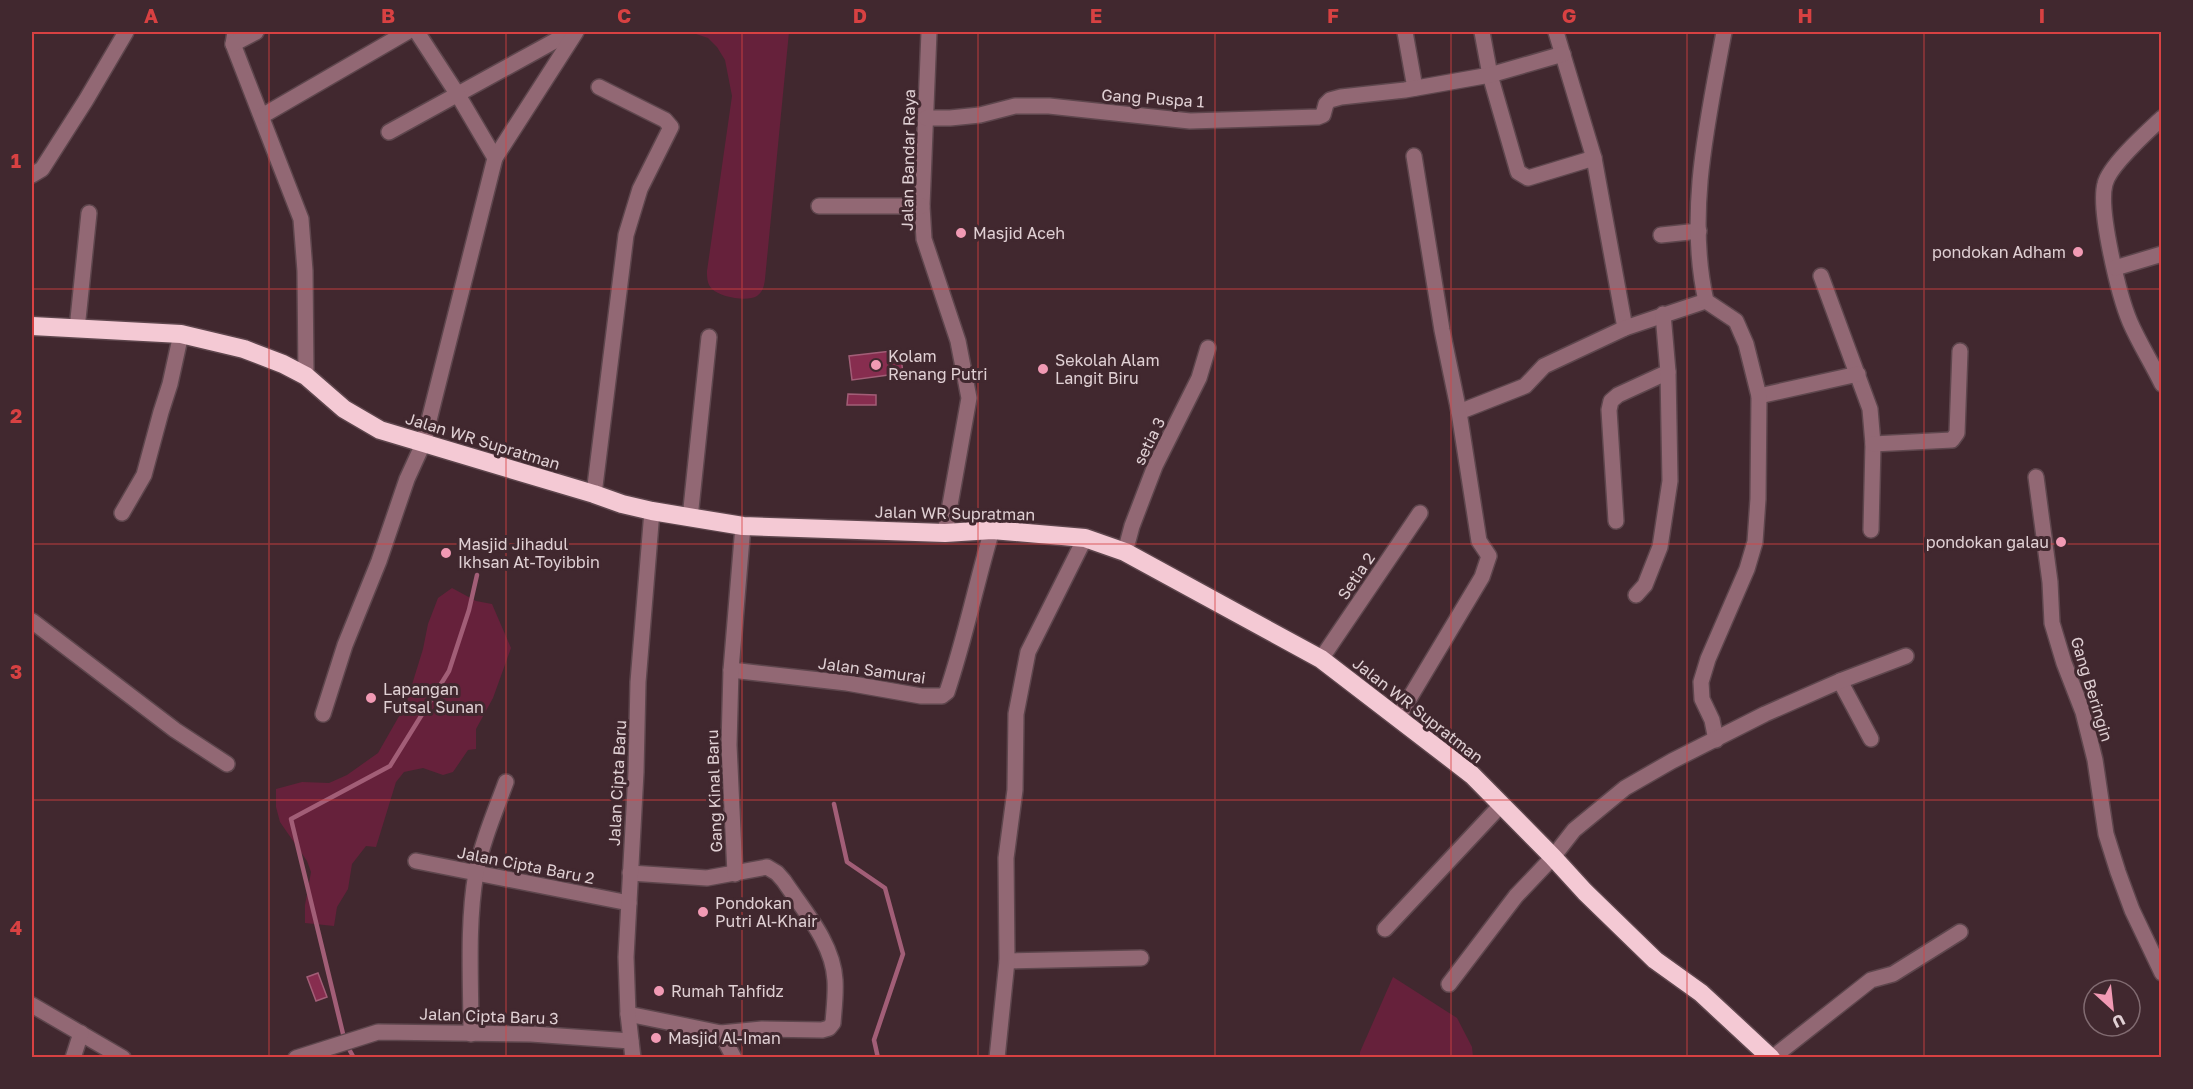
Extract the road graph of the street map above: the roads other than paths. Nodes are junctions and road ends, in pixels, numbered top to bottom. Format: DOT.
graph roads {
  1 [pos="126,32"];
  2 [pos="256,32"];
  3 [pos="407,32"];
  4 [pos="417,32"];
  5 [pos="571,32"];
  6 [pos="576,32"];
  7 [pos="929,32"];
  8 [pos="1405,32"];
  9 [pos="1482,32"];
  10 [pos="1556,32"];
  11 [pos="1724,32"];
  12 [pos="234,38"];
  13 [pos="1563,54"];
  14 [pos="1490,75"];
  15 [pos="599,87"];
  16 [pos="1410,89"];
  17 [pos="458,96"];
  18 [pos="262,116"];
  19 [pos="926,118"];
  20 [pos="2162,118"];
  21 [pos="389,132"];
  22 [pos="1414,156"];
  23 [pos="495,158"];
  24 [pos="1594,158"];
  25 [pos="32,175"];
  26 [pos="819,206"];
  27 [pos="922,206"];
  28 [pos="89,213"];
  29 [pos="1699,231"];
  30 [pos="1661,235"];
  31 [pos="2162,254"];
  32 [pos="2115,268"];
  33 [pos="1821,276"];
  34 [pos="1706,301"];
  35 [pos="1663,314"];
  36 [pos="32,326"];
  37 [pos="1625,328"];
  38 [pos="77,329"];
  39 [pos="181,334"];
  40 [pos="709,337"];
  41 [pos="1208,348"];
  42 [pos="1959,351"];
  43 [pos="1668,372"];
  44 [pos="1858,374"];
  45 [pos="306,376"];
  46 [pos="2162,384"];
  47 [pos="1759,396"];
  48 [pos="1459,412"];
  49 [pos="423,444"];
  50 [pos="1873,444"];
  51 [pos="2036,477"];
  52 [pos="594,494"];
  53 [pos="652,511"];
  54 [pos="122,513"];
  55 [pos="1420,513"];
  56 [pos="690,518"];
  57 [pos="1616,521"];
  58 [pos="743,526"];
  59 [pos="992,530"];
  60 [pos="1871,530"];
  61 [pos="945,533"];
  62 [pos="1085,538"];
  63 [pos="1125,552"];
  64 [pos="1635,595"];
  65 [pos="32,621"];
  66 [pos="1905,656"];
  67 [pos="1321,659"];
  68 [pos="731,669"];
  69 [pos="1840,681"];
  70 [pos="323,714"];
  71 [pos="1396,719"];
  72 [pos="1871,739"];
  73 [pos="1716,740"];
  74 [pos="227,764"];
  75 [pos="506,782"];
  76 [pos="1501,805"];
  77 [pos="1554,857"];
  78 [pos="416,861"];
  79 [pos="630,873"];
  80 [pos="476,874"];
  81 [pos="735,874"];
  82 [pos="629,903"];
  83 [pos="1384,929"];
  84 [pos="1960,932"];
  85 [pos="1141,957"];
  86 [pos="1007,961"];
  87 [pos="2162,973"];
  88 [pos="1449,984"];
  89 [pos="32,1005"];
  90 [pos="628,1014"];
  91 [pos="81,1033"];
  92 [pos="721,1033"];
  93 [pos="471,1034"];
  94 [pos="631,1041"];
  95 [pos="299,1057"];
  96 [pos="73,1058"];
  97 [pos="123,1058"];
  98 [pos="633,1058"];
  99 [pos="734,1058"];
  100 [pos="998,1058"];
  101 [pos="1771,1058"];
  1 -- 25 [label="street"];
  2 -- 12 [label="street"];
  3 -- 18 [label="street"];
  4 -- 17 [label="street"];
  5 -- 17 [label="street"];
  6 -- 23 [label="street"];
  7 -- 19 [label="street, Jalan Bandar Raya"];
  8 -- 16 [label="street"];
  9 -- 14 [label="street"];
  10 -- 13 [label="street"];
  11 -- 29 [label="street"];
  12 -- 18 [label="street"];
  13 -- 14 [label="street"];
  13 -- 24 [label="street"];
  14 -- 16 [label="street"];
  14 -- 24 [label="street"];
  15 -- 52 [label="street"];
  16 -- 19 [label="street, Gang Puspa 1"];
  17 -- 21 [label="street"];
  17 -- 23 [label="street"];
  18 -- 45 [label="street"];
  19 -- 27 [label="street, Jalan Bandar Raya"];
  20 -- 32 [label="street"];
  22 -- 48 [label="street"];
  23 -- 49 [label="street"];
  24 -- 37 [label="street"];
  26 -- 27 [label="street"];
  27 -- 61 [label="street, Jalan Bandar Raya"];
  28 -- 38 [label="street"];
  29 -- 30 [label="street"];
  29 -- 34 [label="street"];
  31 -- 32 [label="street"];
  32 -- 46 [label="street"];
  33 -- 44 [label="street"];
  34 -- 35 [label="street"];
  34 -- 47 [label="street"];
  35 -- 37 [label="street"];
  35 -- 43 [label="street"];
  36 -- 38 [label="highway, Jalan WR Supratman"];
  37 -- 48 [label="street"];
  38 -- 39 [label="highway, Jalan WR Supratman"];
  39 -- 45 [label="highway, Jalan WR Supratman"];
  39 -- 54 [label="street"];
  40 -- 56 [label="street"];
  41 -- 63 [label="street, setia 3"];
  42 -- 50 [label="street"];
  43 -- 57 [label="street"];
  43 -- 64 [label="street"];
  44 -- 47 [label="street"];
  44 -- 50 [label="street"];
  45 -- 49 [label="highway, Jalan WR Supratman"];
  47 -- 73 [label="street"];
  48 -- 71 [label="street"];
  49 -- 52 [label="highway, Jalan WR Supratman"];
  49 -- 70 [label="street"];
  50 -- 60 [label="street"];
  51 -- 87 [label="street, Gang Beringin"];
  52 -- 53 [label="highway, Jalan WR Supratman"];
  53 -- 56 [label="highway, Jalan WR Supratman"];
  53 -- 79 [label="street, Jalan Cipta Baru"];
  55 -- 67 [label="street, Setia 2"];
  56 -- 58 [label="highway, Jalan WR Supratman"];
  58 -- 61 [label="highway, Jalan WR Supratman"];
  58 -- 68 [label="street, Gang Kinal Baru"];
  59 -- 61 [label="highway, Jalan WR Supratman"];
  59 -- 62 [label="highway, Jalan WR Supratman"];
  59 -- 68 [label="street, Jalan Samurai"];
  62 -- 63 [label="highway, Jalan WR Supratman"];
  62 -- 86 [label="street"];
  63 -- 67 [label="highway, Jalan WR Supratman"];
  65 -- 74 [label="street"];
  66 -- 69 [label="street"];
  67 -- 71 [label="highway, Jalan WR Supratman"];
  68 -- 81 [label="street, Gang Kinal Baru"];
  69 -- 72 [label="street"];
  69 -- 73 [label="street"];
  71 -- 76 [label="highway, Jalan WR Supratman"];
  73 -- 77 [label="street"];
  75 -- 80 [label="street"];
  76 -- 77 [label="highway, Jalan WR Supratman"];
  76 -- 83 [label="street"];
  77 -- 88 [label="street"];
  77 -- 101 [label="highway, Jalan WR Supratman"];
  78 -- 80 [label="street, Jalan Cipta Baru 2"];
  79 -- 81 [label="street"];
  79 -- 82 [label="street, Jalan Cipta Baru"];
  80 -- 82 [label="street, Jalan Cipta Baru 2"];
  80 -- 93 [label="street"];
  81 -- 92 [label="street, Gang Kinal Baru"];
  82 -- 90 [label="street, Jalan Cipta Baru"];
  84 -- 101 [label="street"];
  85 -- 86 [label="street"];
  86 -- 100 [label="street"];
  89 -- 91 [label="street"];
  90 -- 92 [label="street"];
  90 -- 94 [label="street, Jalan Cipta Baru"];
  91 -- 96 [label="street"];
  91 -- 97 [label="street"];
  92 -- 99 [label="street"];
  93 -- 94 [label="street, Jalan Cipta Baru 3"];
  93 -- 95 [label="street, Jalan Cipta Baru 3"];
  94 -- 98 [label="street, Jalan Cipta Baru"];
}
